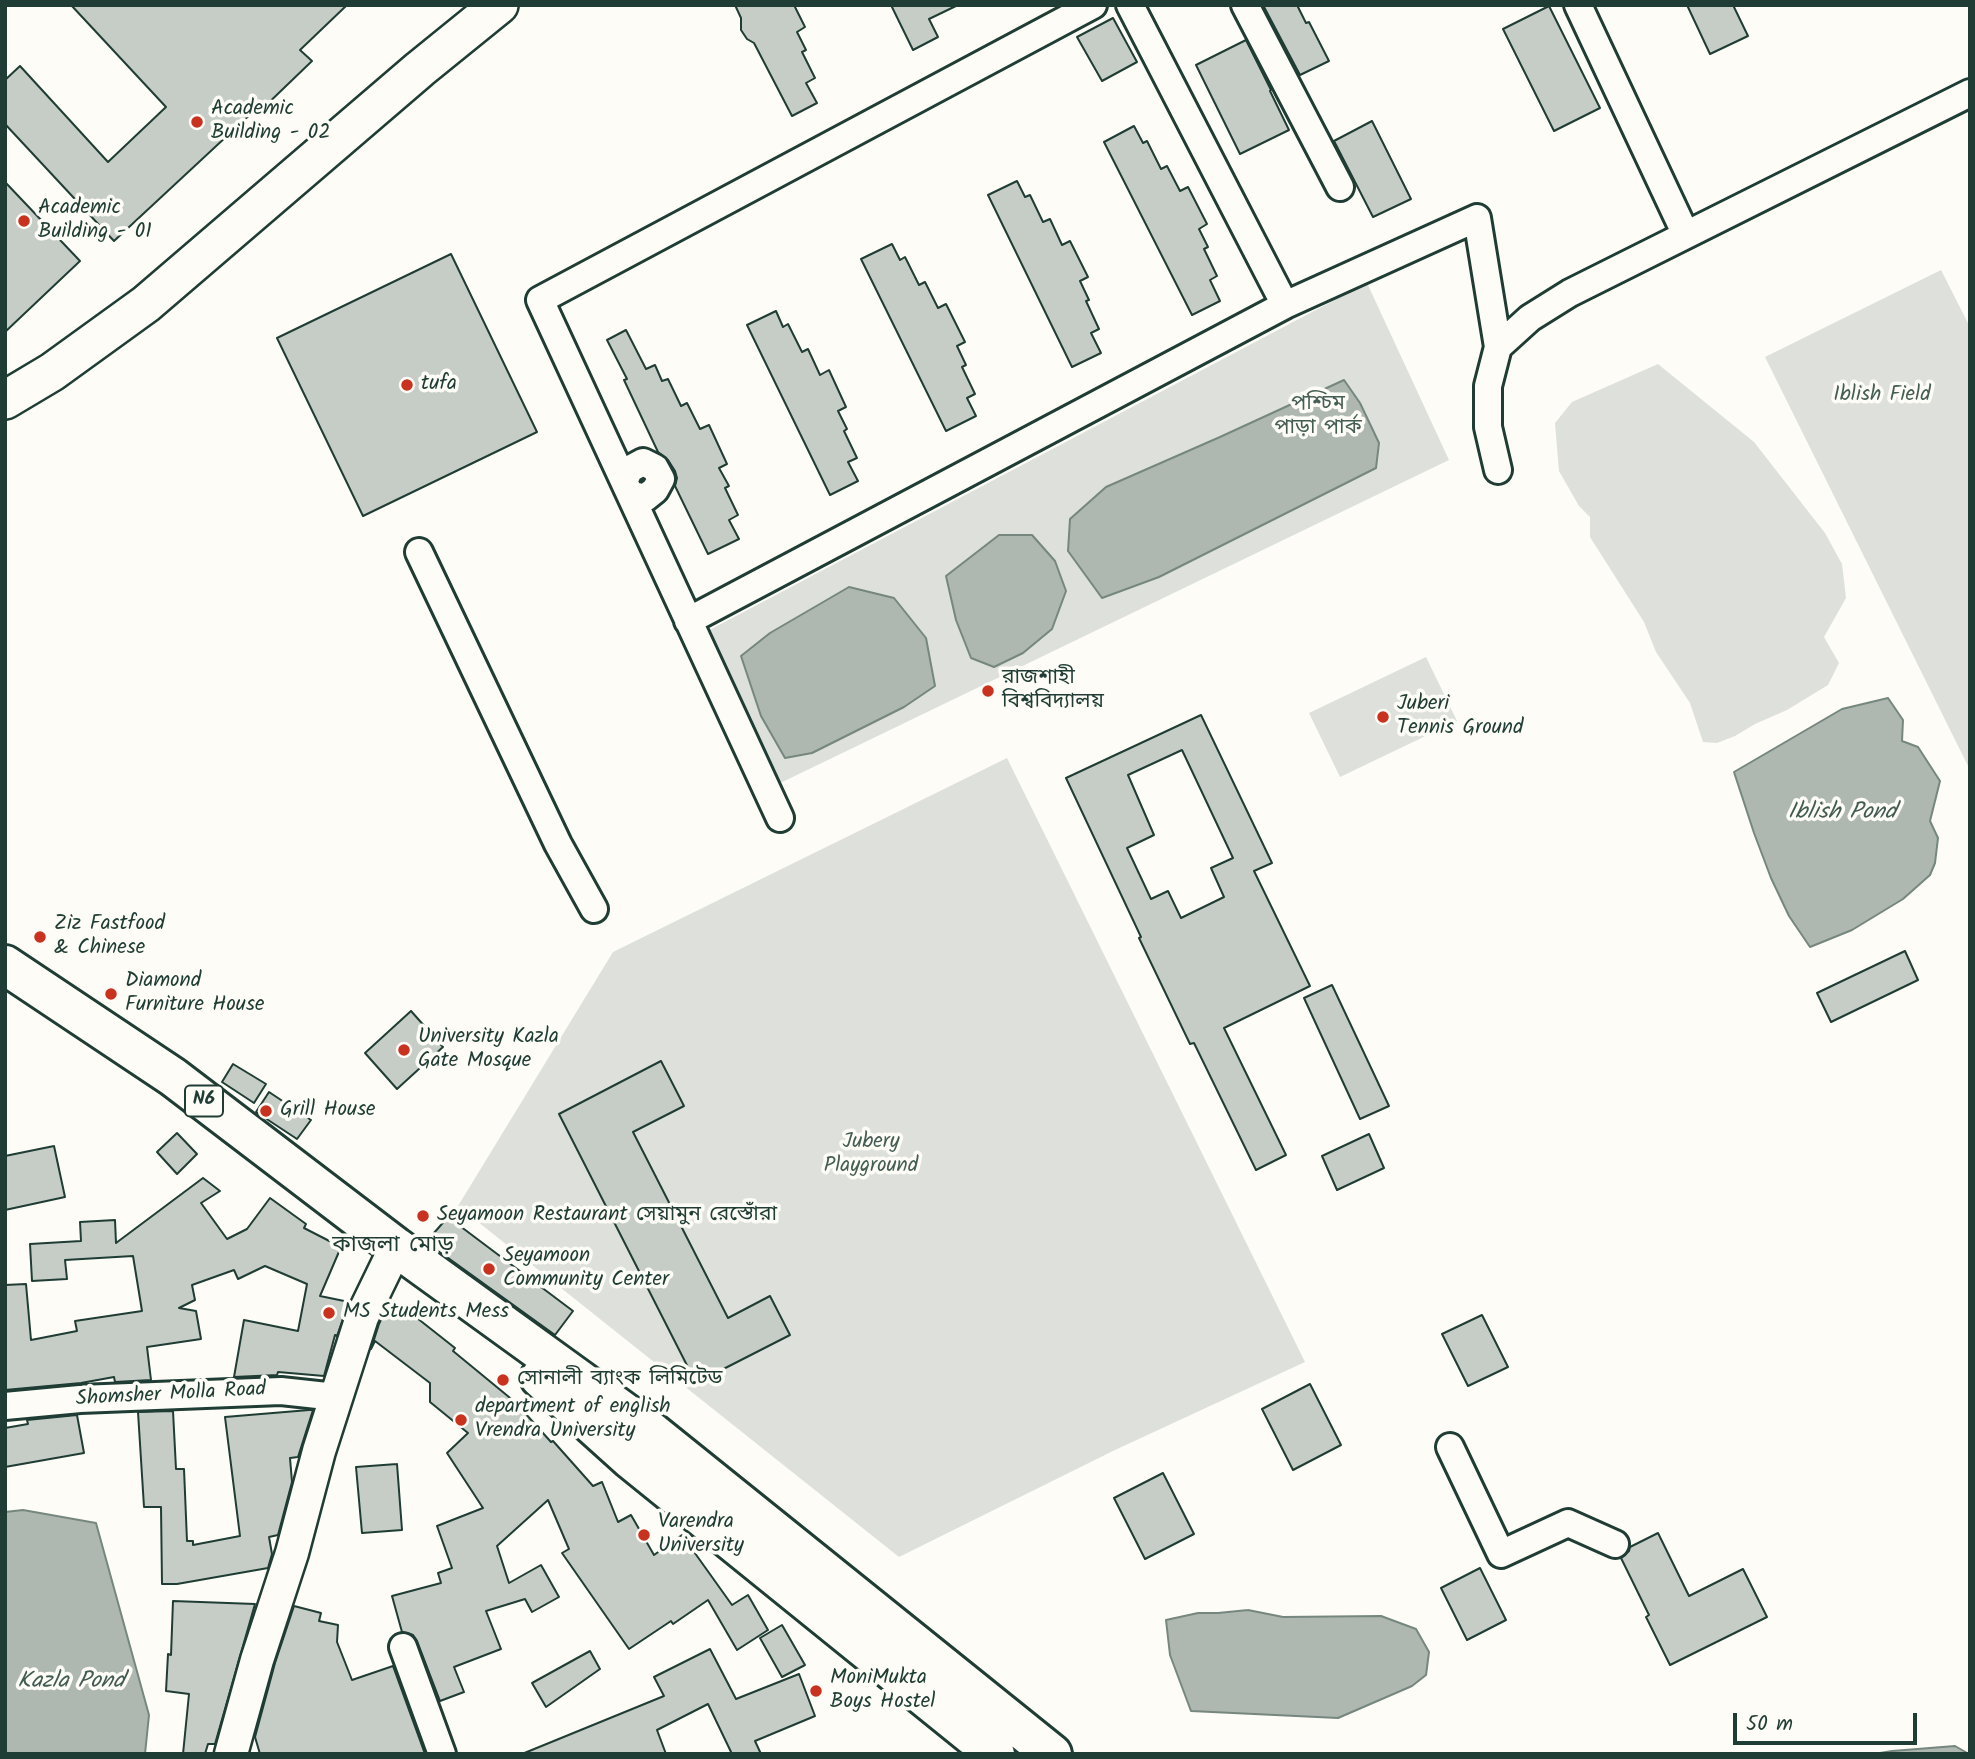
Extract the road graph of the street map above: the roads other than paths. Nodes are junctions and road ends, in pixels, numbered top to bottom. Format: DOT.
graph roads {
  1 [pos="459,5"];
  2 [pos="499,5"];
  3 [pos="1093,5"];
  4 [pos="1130,5"];
  5 [pos="1245,5"];
  6 [pos="1578,5"];
  7 [pos="1970,93"];
  8 [pos="1340,187"];
  9 [pos="1686,235"];
  10 [pos="1285,305"];
  11 [pos="1498,347"];
  12 [pos="5,371"];
  13 [pos="5,400"];
  14 [pos="1498,470"];
  15 [pos="419,552"];
  16 [pos="688,621"];
  17 [pos="780,818"];
  18 [pos="594,909"];
  19 [pos="5,965"];
  20 [pos="396,1247"];
  21 [pos="336,1397"];
  22 [pos="5,1406"];
  23 [pos="1450,1447"];
  24 [pos="1615,1544"];
  25 [pos="403,1647"];
  26 [pos="1000,1747"];
  27 [pos="231,1754"];
  28 [pos="442,1754"];
  29 [pos="1052,1754"];
  1 -- 12 [label="main road"];
  2 -- 13 [label="main road"];
  3 -- 16 [label="street"];
  4 -- 10 [label="street"];
  5 -- 8 [label="street"];
  6 -- 9 [label="street"];
  7 -- 9 [label="street"];
  9 -- 11 [label="street"];
  10 -- 11 [label="street"];
  10 -- 16 [label="street"];
  11 -- 14 [label="street"];
  15 -- 18 [label="street"];
  16 -- 17 [label="street"];
  19 -- 20 [label="highway, N6"];
  20 -- 21 [label="street"];
  20 -- 26 [label="highway, N6"];
  21 -- 22 [label="street, Shomsher Molla Road"];
  21 -- 27 [label="street"];
  23 -- 24 [label="street"];
  25 -- 28 [label="street"];
  26 -- 29 [label="highway, N6"];
}
